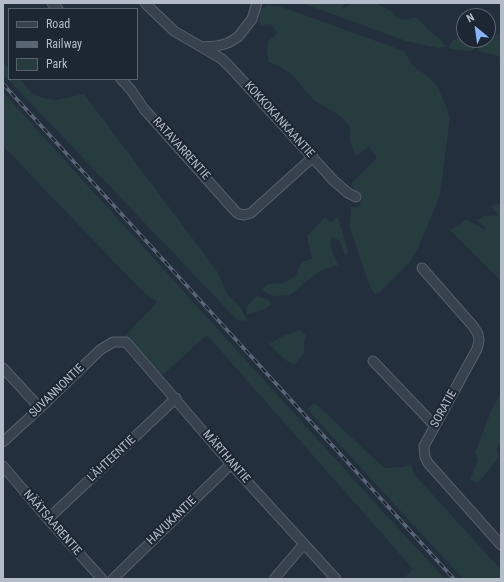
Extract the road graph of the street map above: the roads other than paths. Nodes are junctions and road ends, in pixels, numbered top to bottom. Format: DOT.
graph roads {
  1 [pos="145,3"];
  2 [pos="258,3"];
  3 [pos="200,46"];
  4 [pos="122,80"];
  5 [pos="313,157"];
  6 [pos="356,197"];
  7 [pos="422,268"];
  8 [pos="113,342"];
  9 [pos="373,361"];
  10 [pos="3,368"];
  11 [pos="176,398"];
  12 [pos="40,408"];
  13 [pos="435,426"];
  14 [pos="3,442"];
  15 [pos="231,464"];
  16 [pos="3,466"];
  17 [pos="48,519"];
  18 [pos="304,544"];
  19 [pos="501,545"];
  20 [pos="102,579"];
  21 [pos="113,579"];
  22 [pos="274,579"];
  23 [pos="336,579"];
  1 -- 3 [label="street, KOKKOKANKAANTIE"];
  2 -- 3 [label="street"];
  3 -- 5 [label="street, KOKKOKANKAANTIE"];
  4 -- 5 [label="street, RATAVARRENTIE"];
  5 -- 6 [label="street, KOKKOKANKAANTIE"];
  7 -- 13 [label="street, SORATIE"];
  8 -- 11 [label="street, MÄRTHANTIE"];
  8 -- 12 [label="street, SUVANNONTIE"];
  9 -- 13 [label="street"];
  10 -- 12 [label="street"];
  11 -- 15 [label="street, MÄRTHANTIE"];
  11 -- 17 [label="street, LÄHTEENTIE"];
  12 -- 14 [label="street, SUVANNONTIE"];
  13 -- 19 [label="street, SORATIE"];
  15 -- 18 [label="street, MÄRTHANTIE"];
  15 -- 21 [label="street, HAVUKANTIE"];
  16 -- 17 [label="street, NÄÄTSAARENTIE"];
  17 -- 20 [label="street, NÄÄTSAARENTIE"];
  18 -- 22 [label="street"];
  18 -- 23 [label="street, MÄRTHANTIE"];
}
